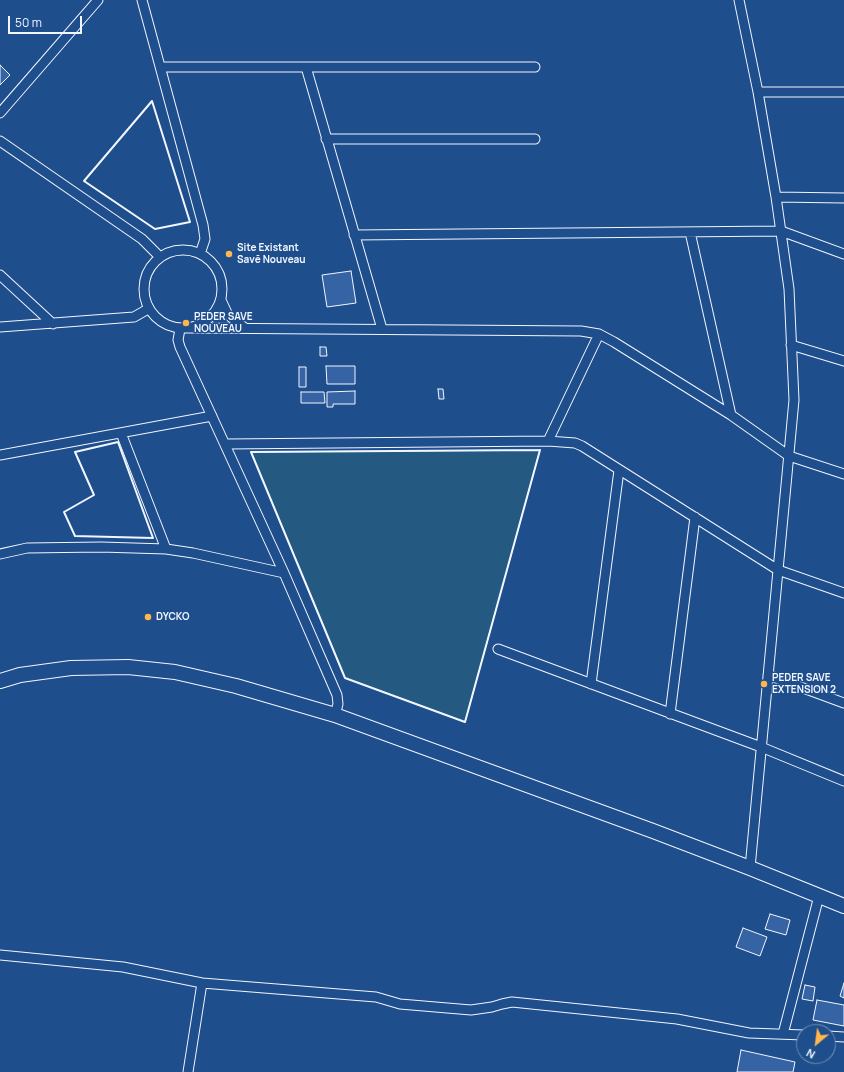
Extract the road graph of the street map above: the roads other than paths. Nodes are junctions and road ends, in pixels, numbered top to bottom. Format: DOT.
graph roads {
  1 [pos="98,0"];
  2 [pos="142,0"];
  3 [pos="739,0"];
  4 [pos="161,67"];
  5 [pos="306,67"];
  6 [pos="535,67"];
  7 [pos="758,92"];
  8 [pos="844,92"];
  9 [pos="0,113"];
  10 [pos="326,139"];
  11 [pos="535,139"];
  12 [pos="0,141"];
  13 [pos="776,196"];
  14 [pos="844,198"];
  15 [pos="781,231"];
  16 [pos="690,232"];
  17 [pos="354,235"];
  18 [pos="200,254"];
  19 [pos="844,254"];
  20 [pos="160,257"];
  21 [pos="0,275"];
  22 [pos="221,300"];
  23 [pos="148,309"];
  24 [pos="52,324"];
  25 [pos="0,327"];
  26 [pos="245,328"];
  27 [pos="184,329"];
  28 [pos="382,329"];
  29 [pos="599,334"];
  30 [pos="791,345"];
  31 [pos="844,361"];
  32 [pos="731,415"];
  33 [pos="212,416"];
  34 [pos="121,433"];
  35 [pos="548,441"];
  36 [pos="226,444"];
  37 [pos="0,455"];
  38 [pos="789,456"];
  39 [pos="619,470"];
  40 [pos="844,474"];
  41 [pos="695,518"];
  42 [pos="166,549"];
  43 [pos="0,554"];
  44 [pos="778,570"];
  45 [pos="284,573"];
  46 [pos="844,593"];
  47 [pos="498,649"];
  48 [pos="768,675"];
  49 [pos="0,681"];
  50 [pos="591,684"];
  51 [pos="844,703"];
  52 [pos="670,714"];
  53 [pos="335,715"];
  54 [pos="762,747"];
  55 [pos="844,781"];
  56 [pos="750,868"];
  57 [pos="818,896"];
  58 [pos="844,906"];
  59 [pos="0,955"];
  60 [pos="202,983"];
  61 [pos="783,1034"];
  62 [pos="796,1035"];
  63 [pos="188,1072"];
  1 -- 9 [label="street"];
  2 -- 4 [label="street"];
  3 -- 7 [label="street"];
  4 -- 5 [label="street"];
  4 -- 18 [label="street"];
  5 -- 6 [label="street"];
  5 -- 10 [label="street"];
  7 -- 8 [label="street"];
  7 -- 13 [label="street"];
  10 -- 11 [label="street"];
  10 -- 17 [label="street"];
  12 -- 20 [label="street"];
  13 -- 14 [label="street"];
  13 -- 15 [label="street"];
  15 -- 16 [label="street"];
  15 -- 19 [label="street"];
  15 -- 30 [label="street"];
  16 -- 17 [label="street"];
  16 -- 32 [label="street"];
  17 -- 28 [label="street"];
  18 -- 20 [label="street"];
  18 -- 22 [label="street"];
  20 -- 23 [label="street"];
  21 -- 24 [label="street"];
  22 -- 26 [label="street"];
  22 -- 27 [label="street"];
  23 -- 24 [label="street"];
  23 -- 27 [label="street"];
  24 -- 25 [label="street"];
  26 -- 27 [label="street"];
  26 -- 28 [label="street"];
  27 -- 33 [label="street"];
  28 -- 29 [label="street"];
  29 -- 32 [label="street"];
  29 -- 35 [label="street"];
  30 -- 31 [label="street"];
  30 -- 38 [label="street"];
  32 -- 38 [label="street"];
  33 -- 34 [label="street"];
  33 -- 36 [label="street"];
  34 -- 37 [label="street"];
  34 -- 42 [label="street"];
  35 -- 36 [label="street"];
  35 -- 39 [label="street"];
  36 -- 45 [label="street"];
  38 -- 40 [label="street"];
  38 -- 44 [label="street"];
  39 -- 41 [label="street"];
  39 -- 50 [label="street"];
  41 -- 44 [label="street"];
  41 -- 52 [label="street"];
  42 -- 43 [label="street"];
  42 -- 45 [label="street"];
  44 -- 46 [label="street"];
  44 -- 48 [label="street"];
  45 -- 53 [label="street"];
  47 -- 50 [label="street"];
  48 -- 51 [label="street"];
  48 -- 54 [label="street"];
  49 -- 53 [label="main road"];
  50 -- 52 [label="street"];
  52 -- 54 [label="street"];
  53 -- 56 [label="main road"];
  54 -- 55 [label="street"];
  54 -- 56 [label="street"];
  56 -- 57 [label="main road"];
  57 -- 58 [label="main road"];
  57 -- 61 [label="street"];
  59 -- 60 [label="street"];
  60 -- 61 [label="street"];
  60 -- 63 [label="street"];
  61 -- 62 [label="street"];
}
